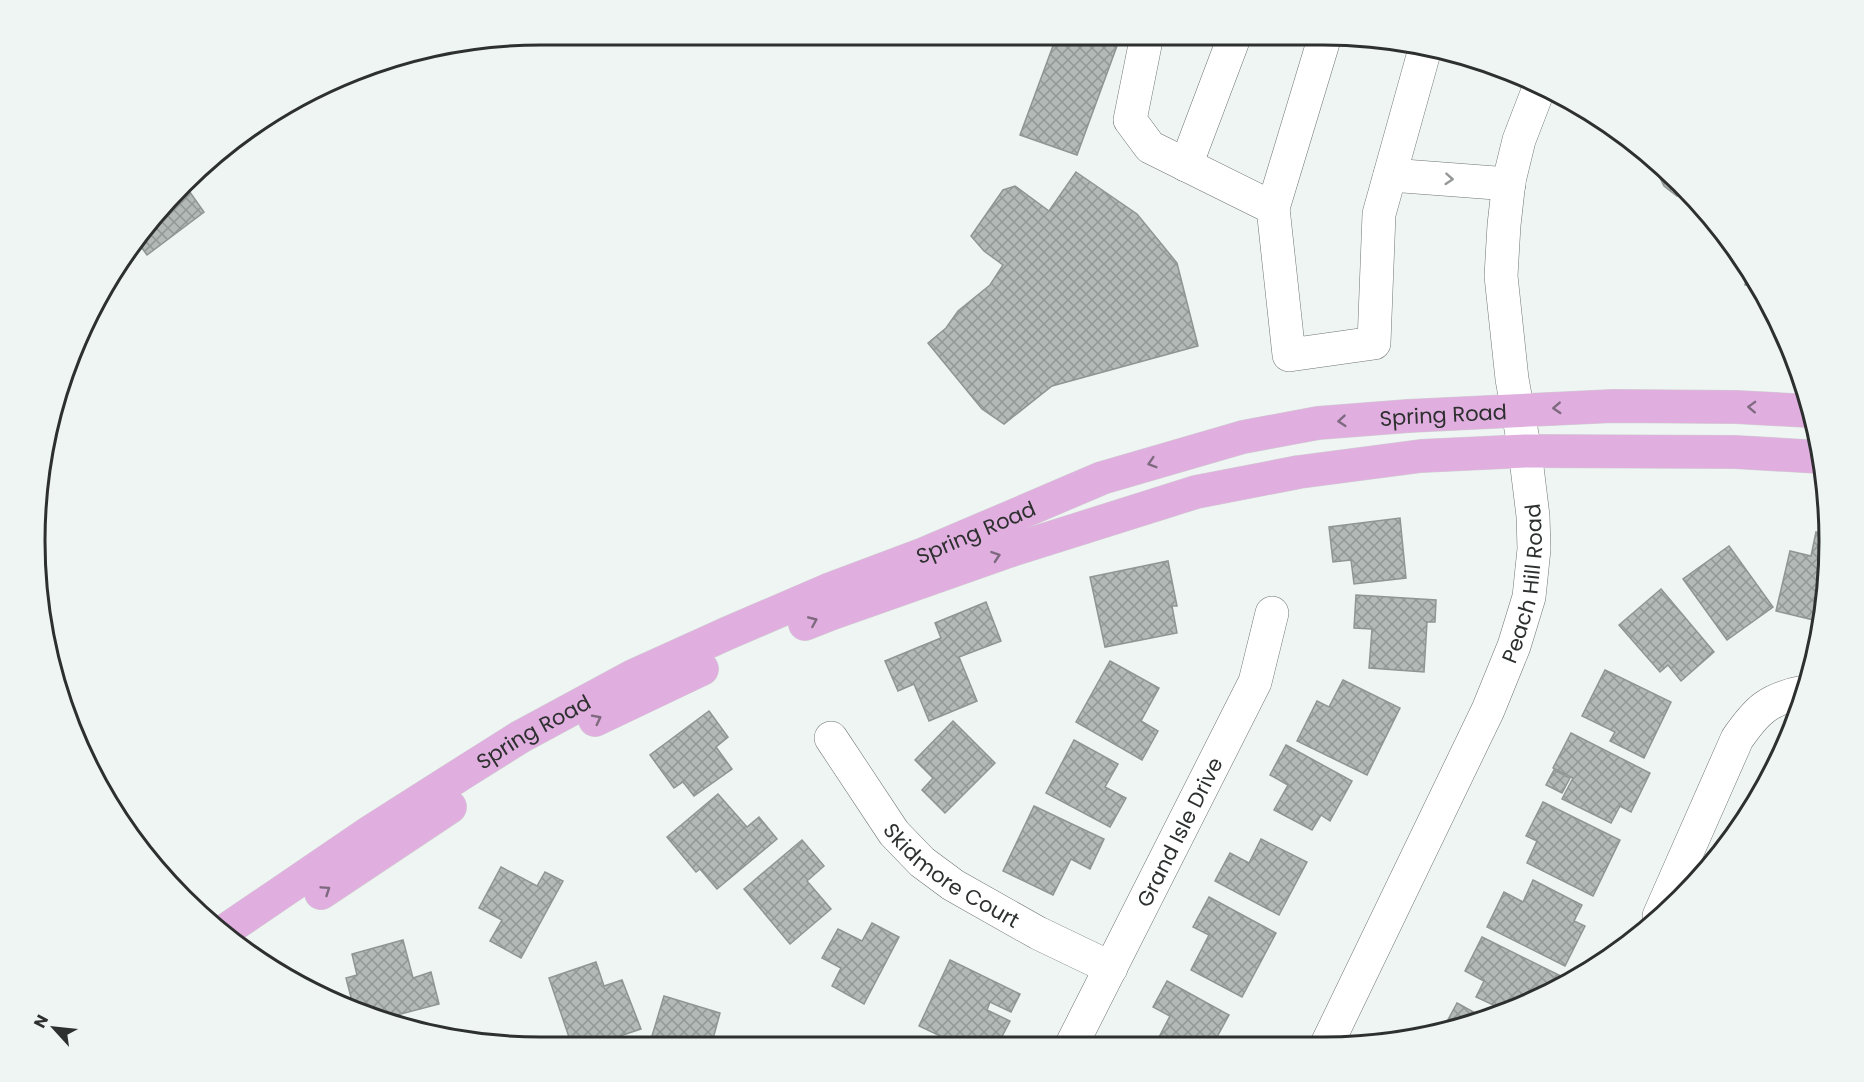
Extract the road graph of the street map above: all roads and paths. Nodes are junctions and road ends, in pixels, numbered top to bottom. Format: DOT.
graph roads {
  1 [pos="1145,45"];
  2 [pos="1231,45"];
  3 [pos="1323,45"];
  4 [pos="1423,56"];
  5 [pos="1537,94"];
  6 [pos="1186,165"];
  7 [pos="1390,175"];
  8 [pos="1509,184"];
  9 [pos="1273,208"];
  10 [pos="1518,410"];
  11 [pos="1801,411"];
  12 [pos="1526,451"];
  13 [pos="1811,456"];
  14 [pos="1272,613"];
  15 [pos="1794,695"];
  16 [pos="831,738"];
  17 [pos="1667,899"];
  18 [pos="229,927"];
  19 [pos="248,941"];
  20 [pos="1111,968"];
  21 [pos="1076,1037"];
  22 [pos="1330,1037"];
  1 -- 6 [label="street"];
  2 -- 6 [label="street"];
  3 -- 9 [label="street"];
  4 -- 7 [label="street"];
  5 -- 8 [label="street, Peach Hill Road"];
  6 -- 9 [label="street"];
  7 -- 8 [label="street, one-way"];
  7 -- 9 [label="street"];
  8 -- 10 [label="street, Peach Hill Road"];
  11 -- 10 [label="main road, Spring Road, one-way"];
  10 -- 12 [label="street, Peach Hill Road"];
  10 -- 18 [label="main road, Spring Road, one-way"];
  12 -- 13 [label="main road, Spring Road"];
  19 -- 12 [label="main road, Spring Road, one-way"];
  12 -- 22 [label="street, Peach Hill Road"];
  14 -- 20 [label="street, Grand Isle Drive"];
  15 -- 17 [label="street"];
  16 -- 20 [label="street, Skidmore Court"];
  20 -- 21 [label="street, Grand Isle Drive"];
}
